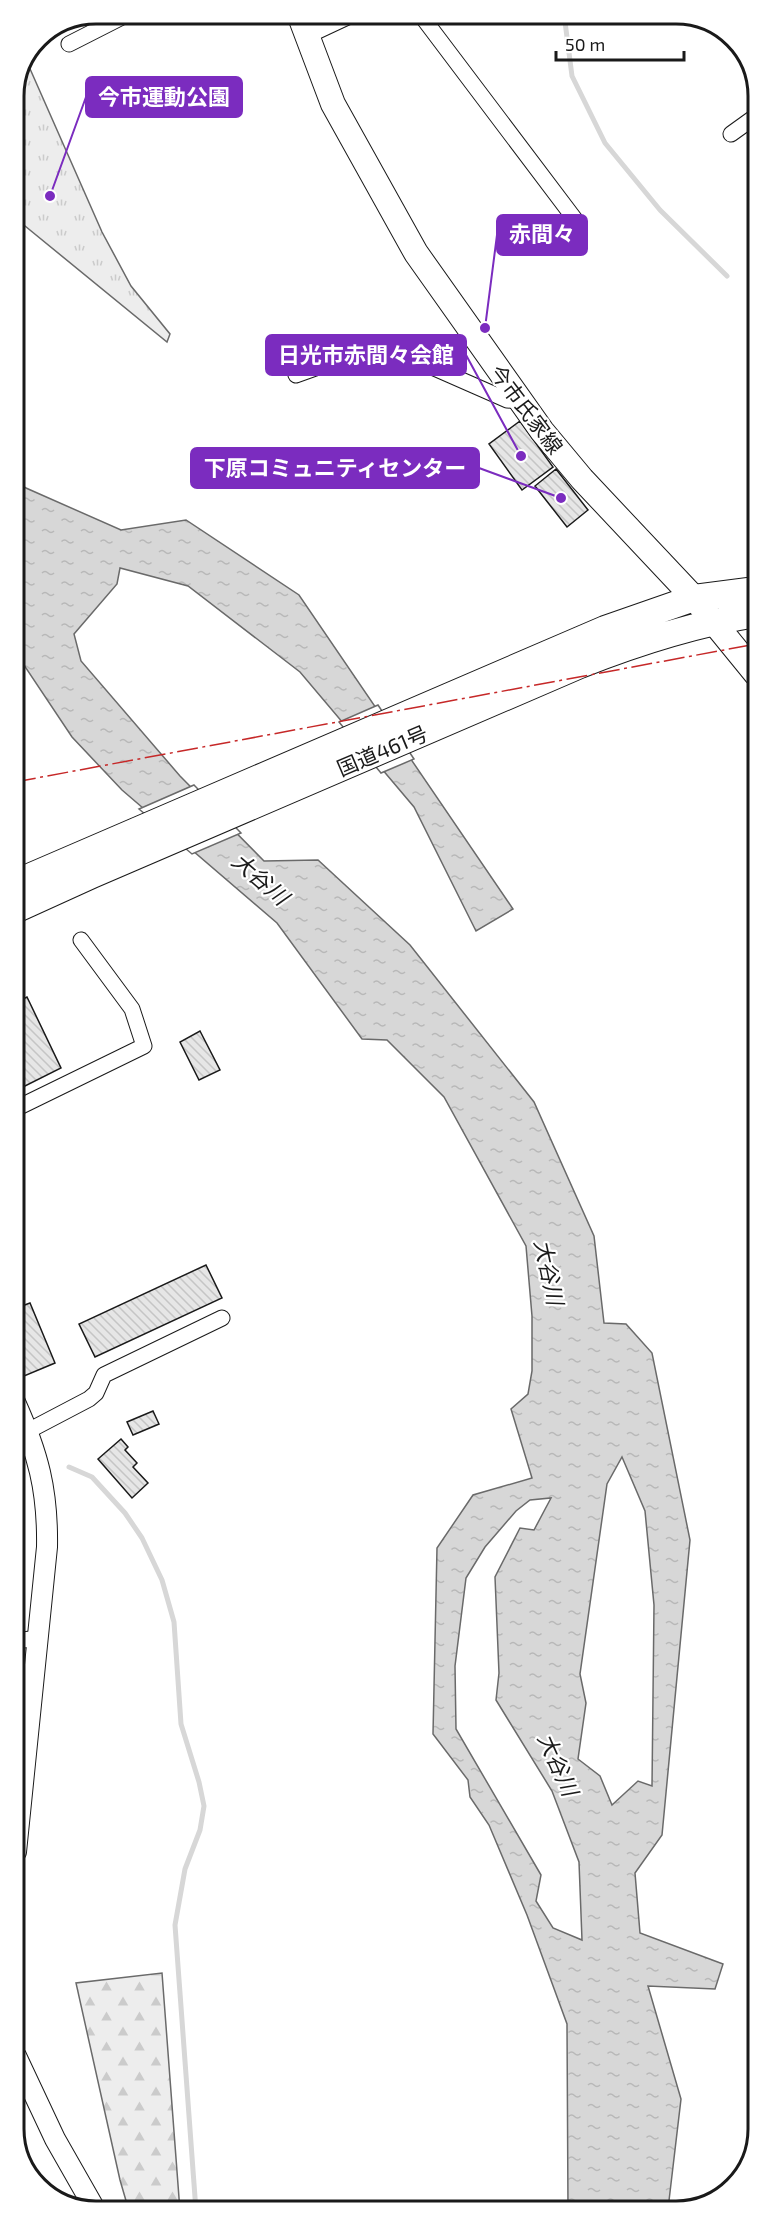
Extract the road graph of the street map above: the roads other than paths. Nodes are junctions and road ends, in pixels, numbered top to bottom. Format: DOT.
graph roads {
  1 [pos="108,24"];
  2 [pos="428,24"];
  3 [pos="303,25"];
  4 [pos="69,44"];
  5 [pos="748,122"];
  6 [pos="731,134"];
  7 [pos="577,222"];
  8 [pos="296,375"];
  9 [pos="520,401"];
  10 [pos="748,591"];
  11 [pos="694,598"];
  12 [pos="748,615"];
  13 [pos="714,621"];
  14 [pos="572,656"];
  15 [pos="748,664"];
  16 [pos="24,878"];
  17 [pos="24,906"];
  18 [pos="81,940"];
  19 [pos="24,1105"];
  20 [pos="222,1318"];
  21 [pos="24,1422"];
  22 [pos="28,1431"];
  23 [pos="38,1638"];
  24 [pos="24,1640"];
  25 [pos="24,1774"];
  26 [pos="24,2073"];
  27 [pos="90,2201"];
  1 -- 4 [label="street"];
  2 -- 7 [label="street"];
  3 -- 9 [label="main road, 今市氏家線"];
  5 -- 6 [label="street"];
  8 -- 9 [label="street"];
  9 -- 11 [label="main road, 今市氏家線"];
  10 -- 11 [label="highway, 国道461号"];
  11 -- 13 [label="main road, 今市氏家線"];
  11 -- 14 [label="highway, 国道461号"];
  12 -- 13 [label="highway, 国道461号"];
  13 -- 14 [label="highway, 国道461号"];
  13 -- 15 [label="main road, 今市氏家線"];
  14 -- 16 [label="highway, 国道461号"];
  14 -- 17 [label="highway, 国道461号"];
  18 -- 19 [label="street"];
  20 -- 22 [label="street"];
  21 -- 22 [label="street"];
  22 -- 23 [label="street"];
  23 -- 24 [label="street"];
  23 -- 25 [label="street"];
  26 -- 27 [label="street"];
}
